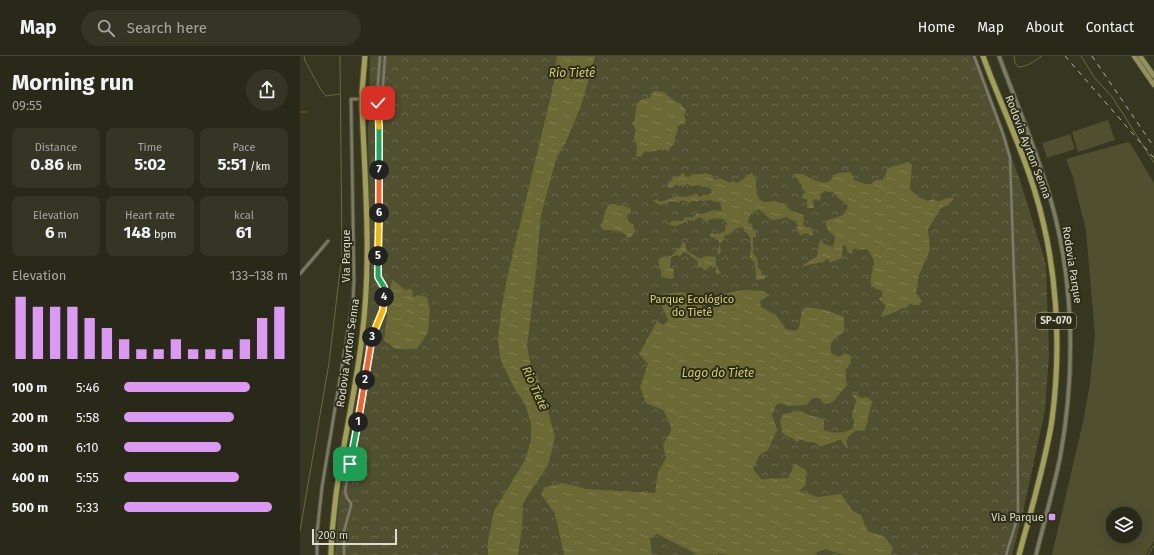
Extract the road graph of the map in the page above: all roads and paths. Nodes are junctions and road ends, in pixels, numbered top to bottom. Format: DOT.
graph roads {
  1 [pos="365,56"];
  2 [pos="380,56"];
  3 [pos="385,56"];
  4 [pos="974,56"];
  5 [pos="983,56"];
  6 [pos="999,56"];
  7 [pos="1134,56"];
  8 [pos="1140,56"];
  9 [pos="1154,76"];
  10 [pos="1154,85"];
  11 [pos="378,88"];
  12 [pos="378,99"];
  13 [pos="328,241"];
  14 [pos="300,274"];
  15 [pos="316,555"];
  16 [pos="331,555"];
  17 [pos="344,555"];
  18 [pos="1006,555"];
  19 [pos="1019,555"];
  20 [pos="1036,555"];
  1 -- 16 [label="highway, Rodovia Ayrton Senna, bridge"];
  2 -- 11 [label="street"];
  3 -- 11 [label="street"];
  4 -- 18 [label="street"];
  5 -- 19 [label="highway, Rodovia Ayrton Senna / SP-070"];
  6 -- 20 [label="street, Rodovia Parque"];
  7 -- 10 [label="main road"];
  8 -- 9 [label="main road"];
  11 -- 12 [label="street"];
  12 -- 15 [label="street, Via Parque"];
  12 -- 17 [label="street"];
  13 -- 14 [label="street"];
}
